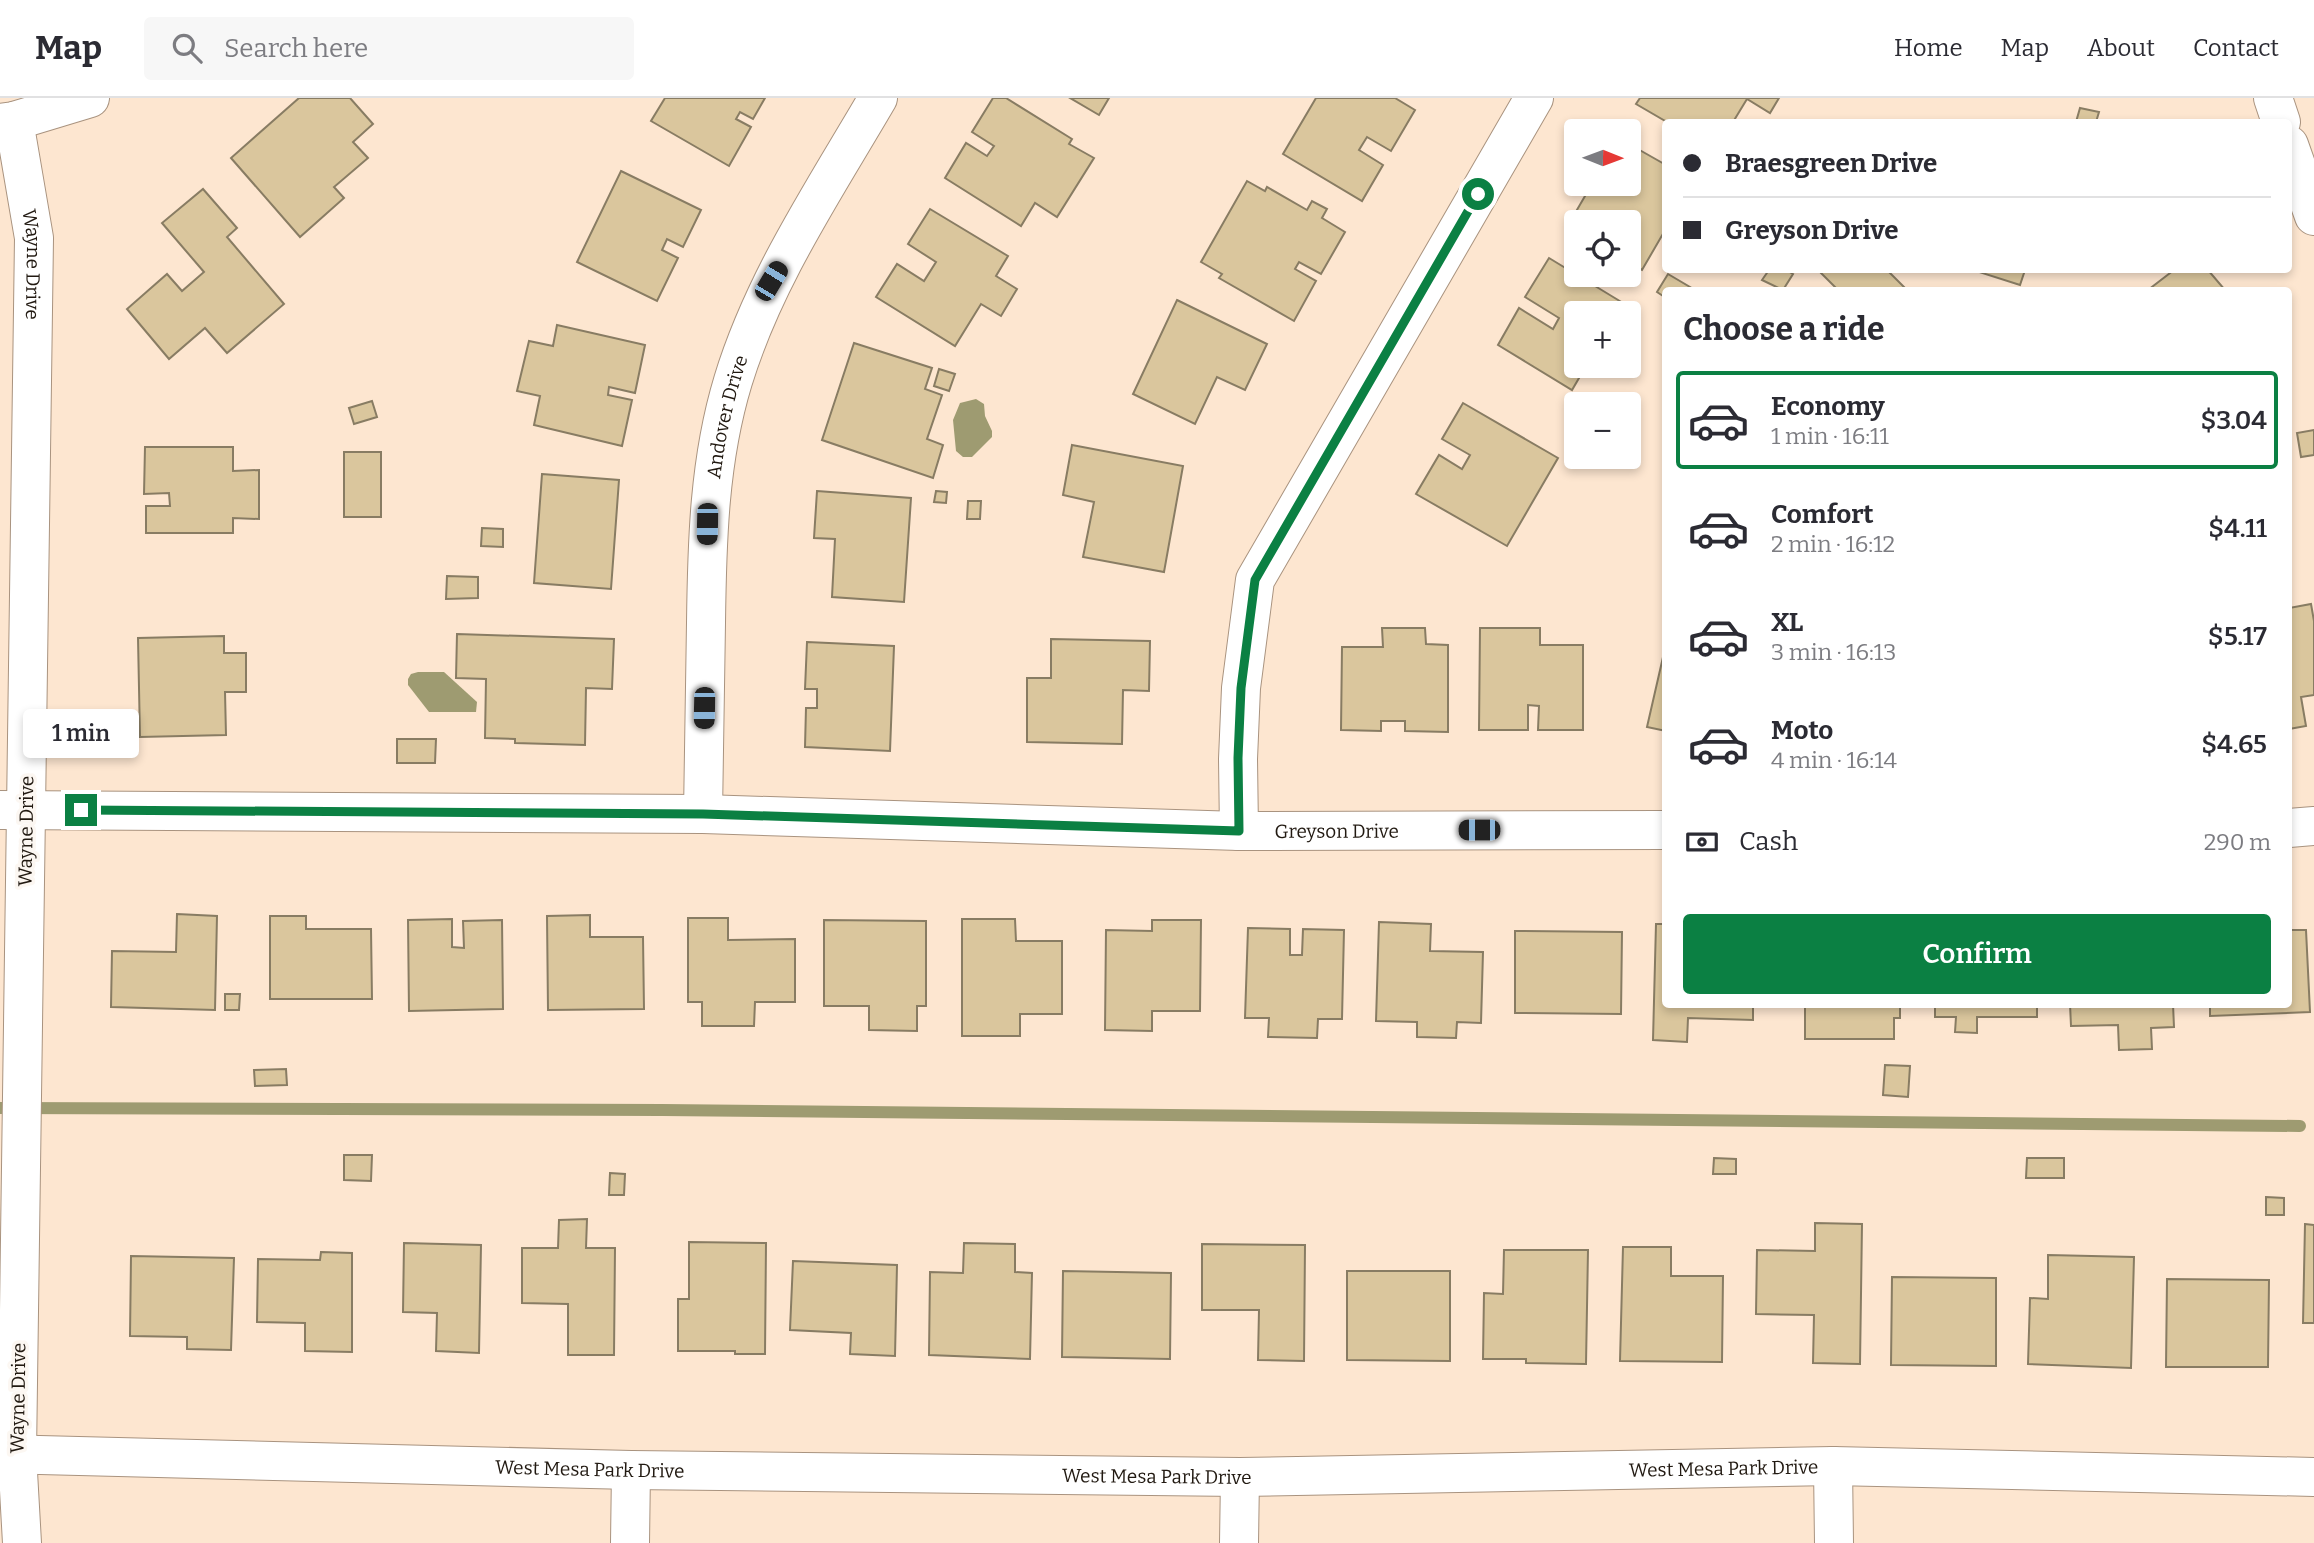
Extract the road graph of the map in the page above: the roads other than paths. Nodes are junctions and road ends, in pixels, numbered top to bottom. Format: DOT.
graph roads {
  1 [pos="90,98"];
  2 [pos="878,98"];
  3 [pos="1534,98"];
  4 [pos="2273,98"];
  5 [pos="2280,119"];
  6 [pos="7,122"];
  7 [pos="2292,154"];
  8 [pos="2314,216"];
  9 [pos="13,810"];
  10 [pos="703,814"];
  11 [pos="2314,825"];
  12 [pos="2292,828"];
  13 [pos="1662,830"];
  14 [pos="1239,831"];
  15 [pos="9,1454"];
  16 [pos="1833,1466"];
  17 [pos="631,1470"];
  18 [pos="1240,1477"];
  19 [pos="2314,1477"];
  20 [pos="22,1543"];
  21 [pos="629,1543"];
  22 [pos="1239,1543"];
  23 [pos="1834,1543"];
  1 -- 6 [label="street"];
  2 -- 10 [label="street, Andover Drive"];
  3 -- 14 [label="street"];
  4 -- 5 [label="street"];
  6 -- 9 [label="street, Wayne Drive"];
  7 -- 8 [label="street"];
  9 -- 10 [label="street, Greyson Drive"];
  9 -- 15 [label="street, Wayne Drive"];
  10 -- 14 [label="street, Greyson Drive"];
  11 -- 12 [label="street"];
  13 -- 14 [label="street, Greyson Drive"];
  15 -- 17 [label="street, West Mesa Park Drive"];
  15 -- 20 [label="street, Wayne Drive"];
  16 -- 18 [label="street, West Mesa Park Drive"];
  16 -- 19 [label="street, West Mesa Park Drive"];
  16 -- 23 [label="street"];
  17 -- 18 [label="street, West Mesa Park Drive"];
  17 -- 21 [label="street"];
  18 -- 22 [label="street"];
}
